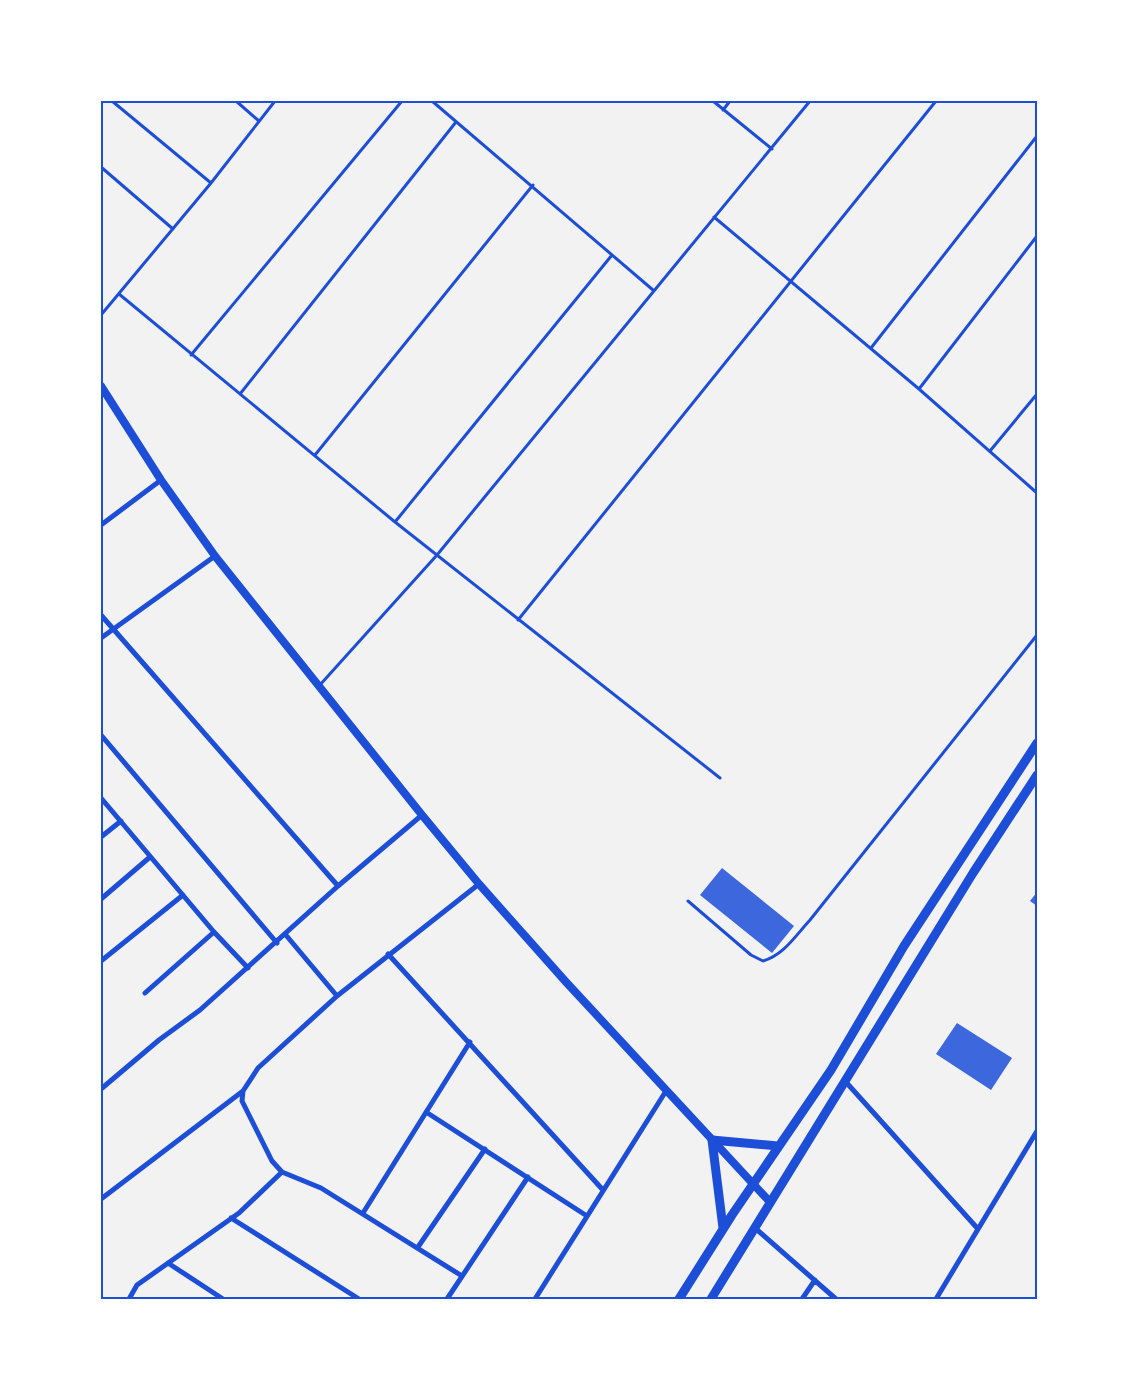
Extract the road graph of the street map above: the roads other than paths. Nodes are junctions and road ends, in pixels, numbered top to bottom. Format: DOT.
graph roads {
  1 [pos="112,101"];
  2 [pos="236,101"];
  3 [pos="275,101"];
  4 [pos="402,101"];
  5 [pos="432,101"];
  6 [pos="713,101"];
  7 [pos="730,101"];
  8 [pos="810,101"];
  9 [pos="936,101"];
  10 [pos="723,110"];
  11 [pos="259,121"];
  12 [pos="456,122"];
  13 [pos="1037,136"];
  14 [pos="772,149"];
  15 [pos="101,167"];
  16 [pos="211,183"];
  17 [pos="533,185"];
  18 [pos="714,217"];
  19 [pos="173,229"];
  20 [pos="1037,236"];
  21 [pos="612,255"];
  22 [pos="793,281"];
  23 [pos="654,290"];
  24 [pos="119,294"];
  25 [pos="101,315"];
  26 [pos="871,348"];
  27 [pos="191,355"];
  28 [pos="101,386"];
  29 [pos="919,389"];
  30 [pos="240,394"];
  31 [pos="1037,394"];
  32 [pos="990,451"];
  33 [pos="315,455"];
  34 [pos="161,480"];
  35 [pos="1037,493"];
  36 [pos="395,522"];
  37 [pos="101,525"];
  38 [pos="215,556"];
  39 [pos="437,556"];
  40 [pos="101,615"];
  41 [pos="518,620"];
  42 [pos="114,630"];
  43 [pos="1037,635"];
  44 [pos="101,638"];
  45 [pos="318,686"];
  46 [pos="101,735"];
  47 [pos="1037,743"];
  48 [pos="1037,775"];
  49 [pos="720,778"];
  50 [pos="101,798"];
  51 [pos="422,815"];
  52 [pos="122,821"];
  53 [pos="101,837"];
  54 [pos="150,857"];
  55 [pos="479,884"];
  56 [pos="338,886"];
  57 [pos="183,895"];
  58 [pos="101,899"];
  59 [pos="688,902"];
  60 [pos="214,932"];
  61 [pos="285,934"];
  62 [pos="277,943"];
  63 [pos="388,954"];
  64 [pos="101,961"];
  65 [pos="248,968"];
  66 [pos="145,993"];
  67 [pos="337,996"];
  68 [pos="470,1042"];
  69 [pos="845,1081"];
  70 [pos="101,1089"];
  71 [pos="243,1091"];
  72 [pos="666,1091"];
  73 [pos="426,1112"];
  74 [pos="1037,1131"];
  75 [pos="712,1140"];
  76 [pos="778,1146"];
  77 [pos="485,1148"];
  78 [pos="282,1172"];
  79 [pos="528,1177"];
  80 [pos="753,1183"];
  81 [pos="603,1190"];
  82 [pos="101,1199"];
  83 [pos="770,1202"];
  84 [pos="363,1213"];
  85 [pos="587,1216"];
  86 [pos="231,1218"];
  87 [pos="723,1228"];
  88 [pos="755,1228"];
  89 [pos="978,1229"];
  90 [pos="418,1247"];
  91 [pos="168,1262"];
  92 [pos="462,1276"];
  93 [pos="815,1280"];
  94 [pos="129,1299"];
  95 [pos="222,1299"];
  96 [pos="359,1299"];
  97 [pos="447,1299"];
  98 [pos="535,1299"];
  99 [pos="679,1299"];
  100 [pos="710,1299"];
  101 [pos="802,1299"];
  102 [pos="836,1299"];
  103 [pos="936,1299"];
  1 -- 16 [label="lane"];
  2 -- 11 [label="lane"];
  3 -- 11 [label="lane"];
  4 -- 27 [label="lane"];
  5 -- 12 [label="lane"];
  6 -- 10 [label="lane"];
  7 -- 10 [label="lane"];
  8 -- 14 [label="lane"];
  9 -- 22 [label="lane"];
  10 -- 14 [label="lane"];
  11 -- 16 [label="lane"];
  12 -- 17 [label="lane"];
  12 -- 30 [label="lane"];
  13 -- 26 [label="lane"];
  14 -- 18 [label="lane"];
  15 -- 19 [label="lane"];
  16 -- 19 [label="lane"];
  17 -- 21 [label="lane"];
  17 -- 33 [label="lane"];
  18 -- 22 [label="lane"];
  18 -- 23 [label="lane"];
  19 -- 24 [label="lane"];
  20 -- 29 [label="lane"];
  21 -- 23 [label="lane"];
  21 -- 36 [label="lane"];
  22 -- 26 [label="lane"];
  22 -- 41 [label="lane"];
  23 -- 39 [label="lane"];
  24 -- 25 [label="lane"];
  24 -- 27 [label="lane"];
  26 -- 29 [label="lane"];
  27 -- 30 [label="lane"];
  28 -- 34 [label="street"];
  29 -- 32 [label="lane"];
  30 -- 33 [label="lane"];
  31 -- 32 [label="lane"];
  32 -- 35 [label="lane"];
  33 -- 36 [label="lane"];
  34 -- 37 [label="street"];
  34 -- 38 [label="street"];
  36 -- 39 [label="lane"];
  38 -- 42 [label="street"];
  38 -- 45 [label="street"];
  39 -- 41 [label="lane"];
  39 -- 45 [label="lane"];
  40 -- 42 [label="street"];
  41 -- 49 [label="lane"];
  42 -- 44 [label="street"];
  42 -- 56 [label="street"];
  43 -- 59 [label="lane"];
  45 -- 51 [label="street"];
  46 -- 62 [label="street"];
  47 -- 76 [label="main road"];
  48 -- 69 [label="main road"];
  50 -- 52 [label="street"];
  51 -- 55 [label="street"];
  51 -- 56 [label="street"];
  52 -- 53 [label="street"];
  52 -- 54 [label="street"];
  54 -- 57 [label="street"];
  54 -- 58 [label="street"];
  55 -- 63 [label="street"];
  55 -- 72 [label="street"];
  56 -- 61 [label="street"];
  57 -- 60 [label="street"];
  57 -- 64 [label="street"];
  60 -- 65 [label="street"];
  60 -- 66 [label="street"];
  61 -- 62 [label="street"];
  61 -- 67 [label="street"];
  62 -- 65 [label="street"];
  63 -- 67 [label="street"];
  63 -- 68 [label="street"];
  65 -- 70 [label="street"];
  67 -- 71 [label="street"];
  68 -- 73 [label="street"];
  68 -- 81 [label="street"];
  69 -- 83 [label="main road"];
  69 -- 89 [label="street"];
  71 -- 78 [label="street"];
  71 -- 82 [label="street"];
  72 -- 75 [label="street"];
  72 -- 81 [label="street"];
  73 -- 77 [label="street"];
  73 -- 84 [label="street"];
  74 -- 89 [label="street"];
  75 -- 76 [label="main road"];
  75 -- 80 [label="street"];
  75 -- 87 [label="main road"];
  76 -- 80 [label="main road"];
  77 -- 79 [label="street"];
  77 -- 90 [label="street"];
  78 -- 84 [label="street"];
  78 -- 86 [label="street"];
  79 -- 85 [label="street"];
  79 -- 92 [label="street"];
  80 -- 83 [label="street"];
  80 -- 87 [label="main road"];
  81 -- 85 [label="street"];
  83 -- 88 [label="main road"];
  84 -- 90 [label="street"];
  85 -- 98 [label="street"];
  86 -- 91 [label="street"];
  86 -- 96 [label="street"];
  87 -- 99 [label="main road"];
  88 -- 93 [label="street"];
  88 -- 100 [label="main road"];
  89 -- 103 [label="street"];
  90 -- 92 [label="street"];
  91 -- 94 [label="street"];
  91 -- 95 [label="street"];
  92 -- 97 [label="street"];
  93 -- 101 [label="street"];
  93 -- 102 [label="street"];
}
